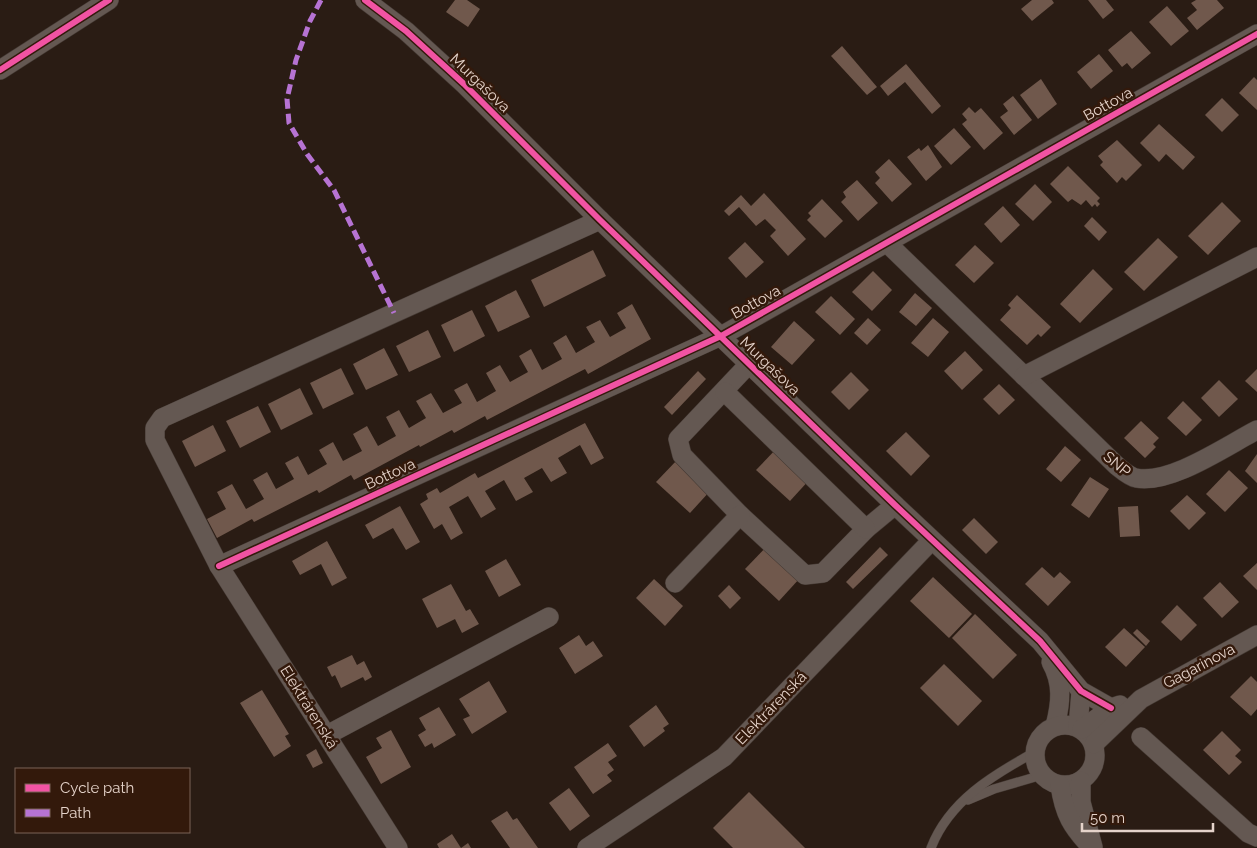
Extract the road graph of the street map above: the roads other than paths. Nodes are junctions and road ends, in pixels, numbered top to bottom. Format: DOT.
graph roads {
  1 [pos="109,0"];
  2 [pos="366,0"];
  3 [pos="1257,34"];
  4 [pos="0,70"];
  5 [pos="600,220"];
  6 [pos="887,243"];
  7 [pos="1257,257"];
  8 [pos="721,336"];
  9 [pos="749,364"];
  10 [pos="1024,376"];
  11 [pos="725,392"];
  12 [pos="1257,430"];
  13 [pos="895,505"];
  14 [pos="740,515"];
  15 [pos="866,529"];
  16 [pos="932,540"];
  17 [pos="219,566"];
  18 [pos="675,583"];
  19 [pos="549,617"];
  20 [pos="1257,635"];
  21 [pos="1040,641"];
  22 [pos="1081,691"];
  23 [pos="1141,699"];
  24 [pos="1111,708"];
  25 [pos="1055,726"];
  26 [pos="1080,728"];
  27 [pos="326,735"];
  28 [pos="1141,737"];
  29 [pos="1094,744"];
  30 [pos="1035,752"];
  31 [pos="1042,775"];
  32 [pos="1080,782"];
  33 [pos="1060,785"];
  34 [pos="958,804"];
  35 [pos="1254,837"];
  36 [pos="398,848"];
  37 [pos="587,848"];
  38 [pos="931,848"];
  39 [pos="1092,848"];
  1 -- 4 [label="street"];
  2 -- 5 [label="street, Murgašova"];
  3 -- 6 [label="street, Bottova"];
  5 -- 8 [label="street, Murgašova"];
  5 -- 17 [label="street"];
  6 -- 8 [label="street, Bottova"];
  6 -- 10 [label="street, SNP"];
  7 -- 10 [label="street"];
  8 -- 9 [label="street, Murgašova"];
  8 -- 17 [label="street, Bottova"];
  9 -- 11 [label="street"];
  9 -- 13 [label="street, Murgašova"];
  10 -- 12 [label="street, SNP"];
  11 -- 14 [label="street"];
  11 -- 15 [label="street"];
  13 -- 15 [label="street"];
  13 -- 16 [label="street, Murgašova"];
  14 -- 15 [label="street"];
  14 -- 18 [label="street"];
  16 -- 21 [label="street, Murgašova"];
  16 -- 37 [label="street, Elektrárenská"];
  17 -- 27 [label="street, Elektrárenská"];
  19 -- 27 [label="street"];
  20 -- 23 [label="street, Gagarinova"];
  21 -- 22 [label="street, Murgašova"];
  21 -- 25 [label="street, Murgašova"];
  22 -- 24 [label="street, Murgašova"];
  22 -- 26 [label="street"];
  23 -- 24 [label="street, Gagarinova"];
  23 -- 29 [label="street, Gagarinova"];
  24 -- 26 [label="street, Gagarinova"];
  25 -- 26 [label="street"];
  25 -- 30 [label="street"];
  26 -- 29 [label="street"];
  27 -- 36 [label="street, Elektrárenská"];
  28 -- 35 [label="street"];
  29 -- 32 [label="street"];
  30 -- 31 [label="street"];
  30 -- 34 [label="lane"];
  31 -- 33 [label="street"];
  31 -- 34 [label="lane"];
  32 -- 33 [label="street"];
  32 -- 39 [label="street"];
  33 -- 39 [label="street"];
  34 -- 38 [label="lane"];
}
